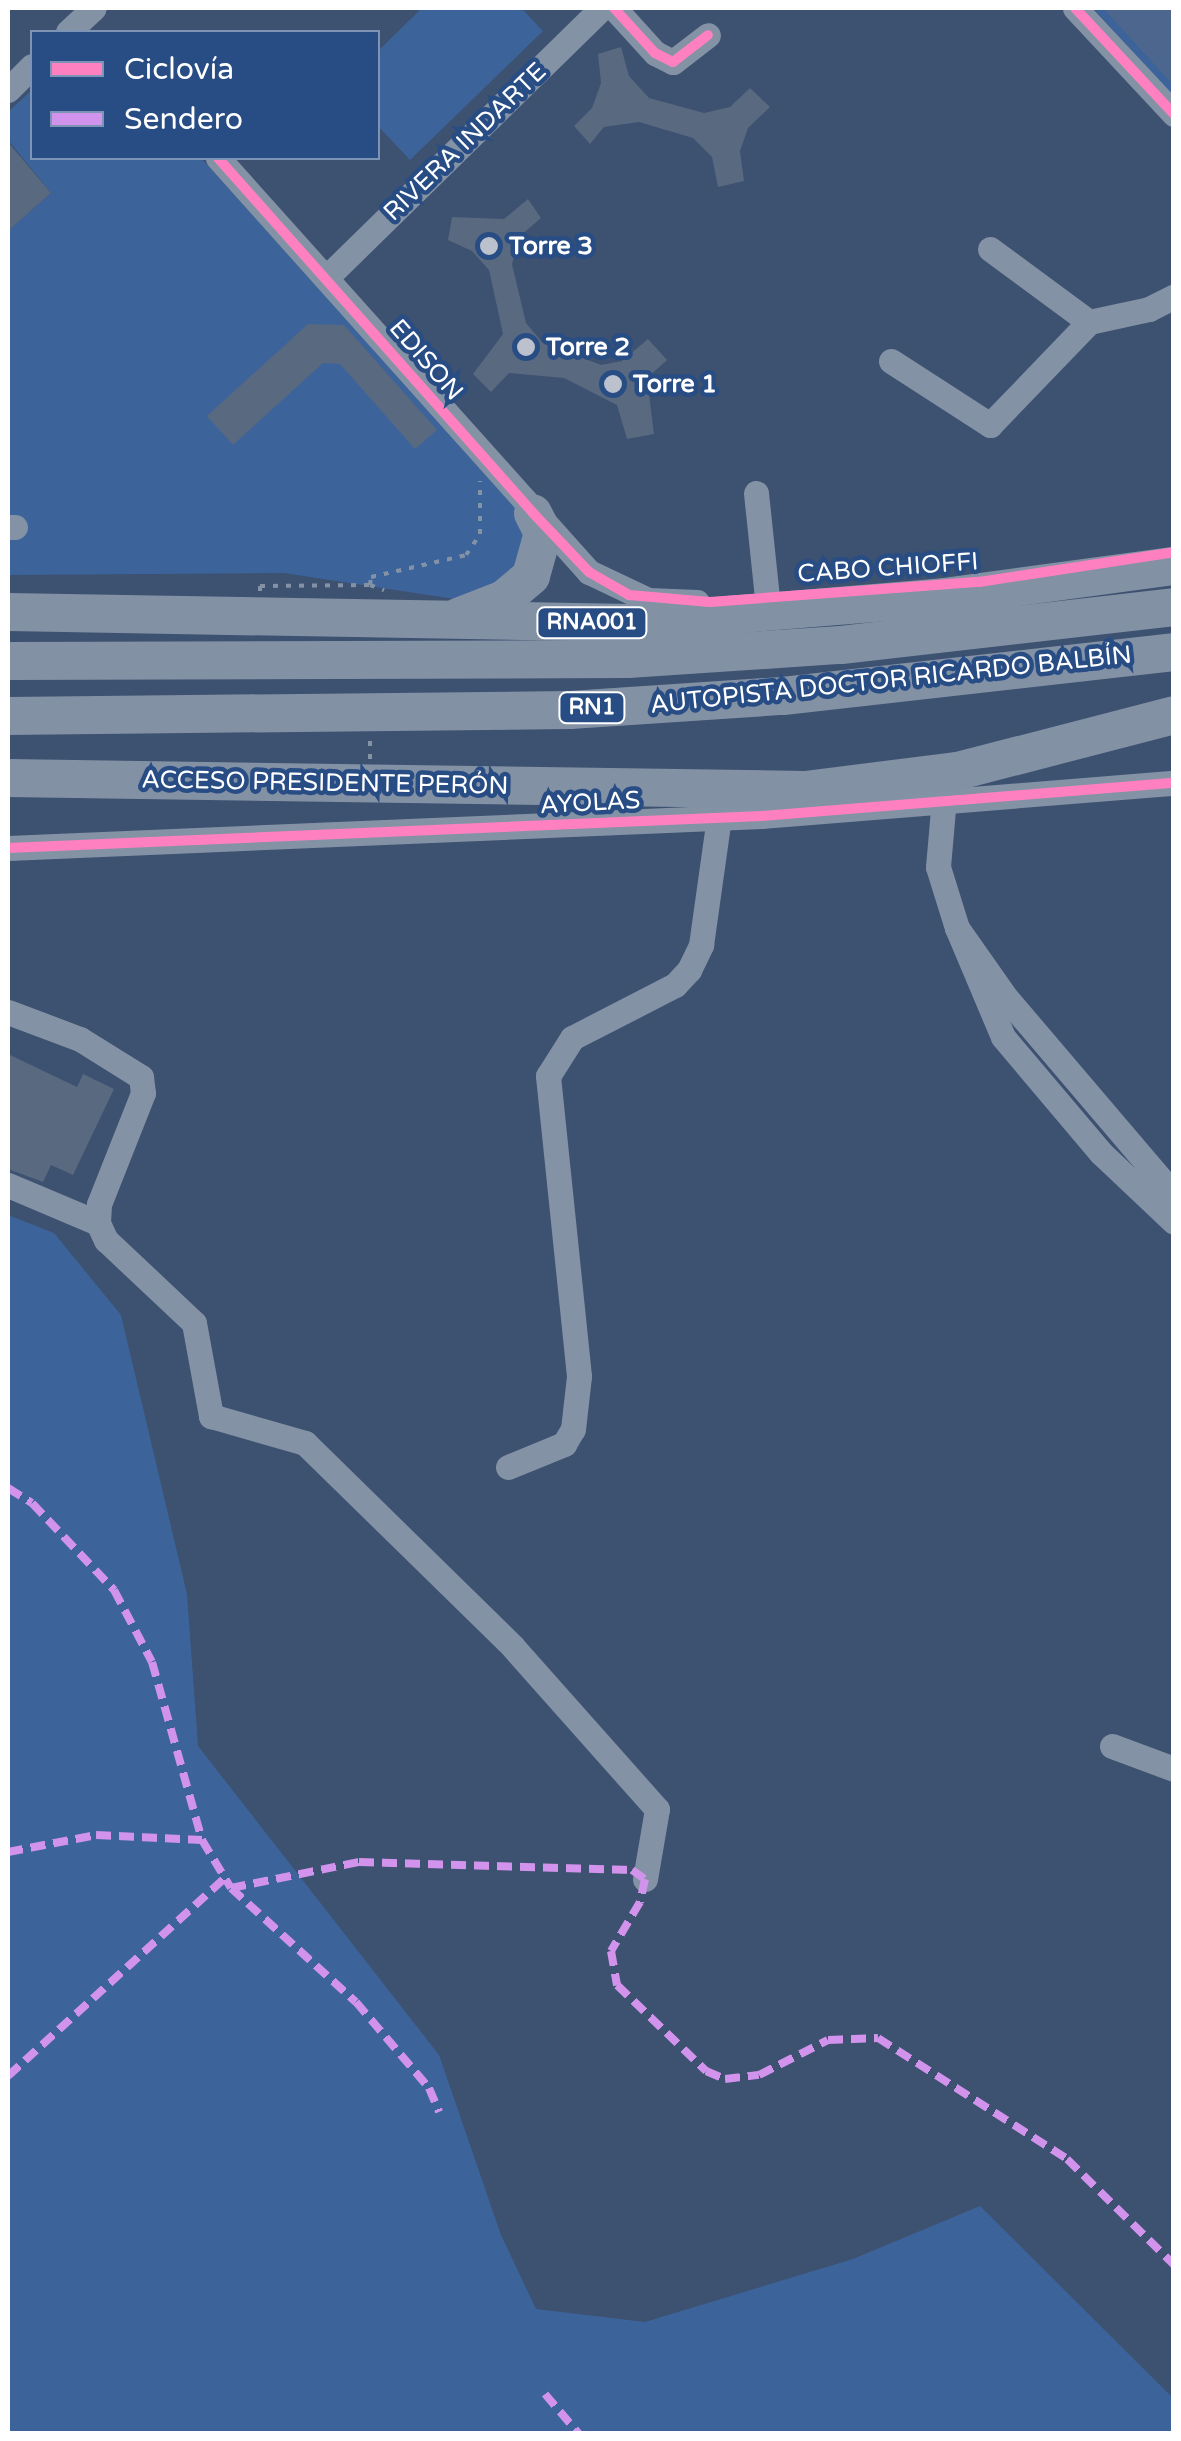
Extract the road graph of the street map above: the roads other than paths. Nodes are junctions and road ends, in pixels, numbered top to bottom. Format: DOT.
graph roads {
  1 [pos="1075,8"];
  2 [pos="596,10"];
  3 [pos="708,34"];
  4 [pos="30,68"];
  5 [pos="8,90"];
  6 [pos="1174,114"];
  7 [pos="220,160"];
  8 [pos="990,248"];
  9 [pos="328,276"];
  10 [pos="1174,296"];
  11 [pos="1089,322"];
  12 [pos="892,360"];
  13 [pos="756,494"];
  14 [pos="533,513"];
  15 [pos="1174,552"];
  16 [pos="1174,566"];
  17 [pos="608,584"];
  18 [pos="767,598"];
  19 [pos="1174,607"];
  20 [pos="8,612"];
  21 [pos="439,624"];
  22 [pos="1174,652"];
  23 [pos="8,660"];
  24 [pos="1174,715"];
  25 [pos="8,716"];
  26 [pos="8,778"];
  27 [pos="1174,783"];
  28 [pos="951,785"];
  29 [pos="719,817"];
  30 [pos="8,848"];
  31 [pos="957,928"];
  32 [pos="8,1012"];
  33 [pos="8,1185"];
  34 [pos="1174,1195"];
  35 [pos="1174,1222"];
  36 [pos="98,1223"];
  37 [pos="508,1467"];
  38 [pos="1112,1746"];
  39 [pos="1174,1769"];
  40 [pos="645,1879"];
  1 -- 6 [label="street"];
  2 -- 3 [label="street"];
  2 -- 9 [label="street, RIVERA INDARTE"];
  4 -- 5 [label="street"];
  7 -- 9 [label="street, EDISON"];
  8 -- 11 [label="street"];
  9 -- 14 [label="street, EDISON"];
  10 -- 11 [label="street"];
  11 -- 12 [label="street"];
  13 -- 18 [label="street"];
  14 -- 17 [label="street, EDISON"];
  14 -- 21 [label="highway"];
  15 -- 18 [label="street, CABO CHIOFFI"];
  16 -- 21 [label="highway, RNA001"];
  17 -- 18 [label="street, CABO CHIOFFI"];
  19 -- 23 [label="highway, AUTOPISTA DOCTOR RICARDO BALBÍN / RN1"];
  20 -- 21 [label="highway, RNA001"];
  22 -- 25 [label="highway, AUTOPISTA DOCTOR RICARDO BALBÍN / RN1"];
  24 -- 28 [label="highway"];
  26 -- 28 [label="highway, ACCESO PRESIDENTE PERÓN"];
  27 -- 28 [label="street, AYOLAS"];
  28 -- 29 [label="street, AYOLAS"];
  28 -- 31 [label="street"];
  29 -- 30 [label="street, AYOLAS"];
  29 -- 37 [label="street"];
  31 -- 34 [label="street"];
  31 -- 35 [label="street"];
  32 -- 36 [label="street"];
  33 -- 36 [label="street"];
  36 -- 40 [label="street"];
  38 -- 39 [label="street"];
}
